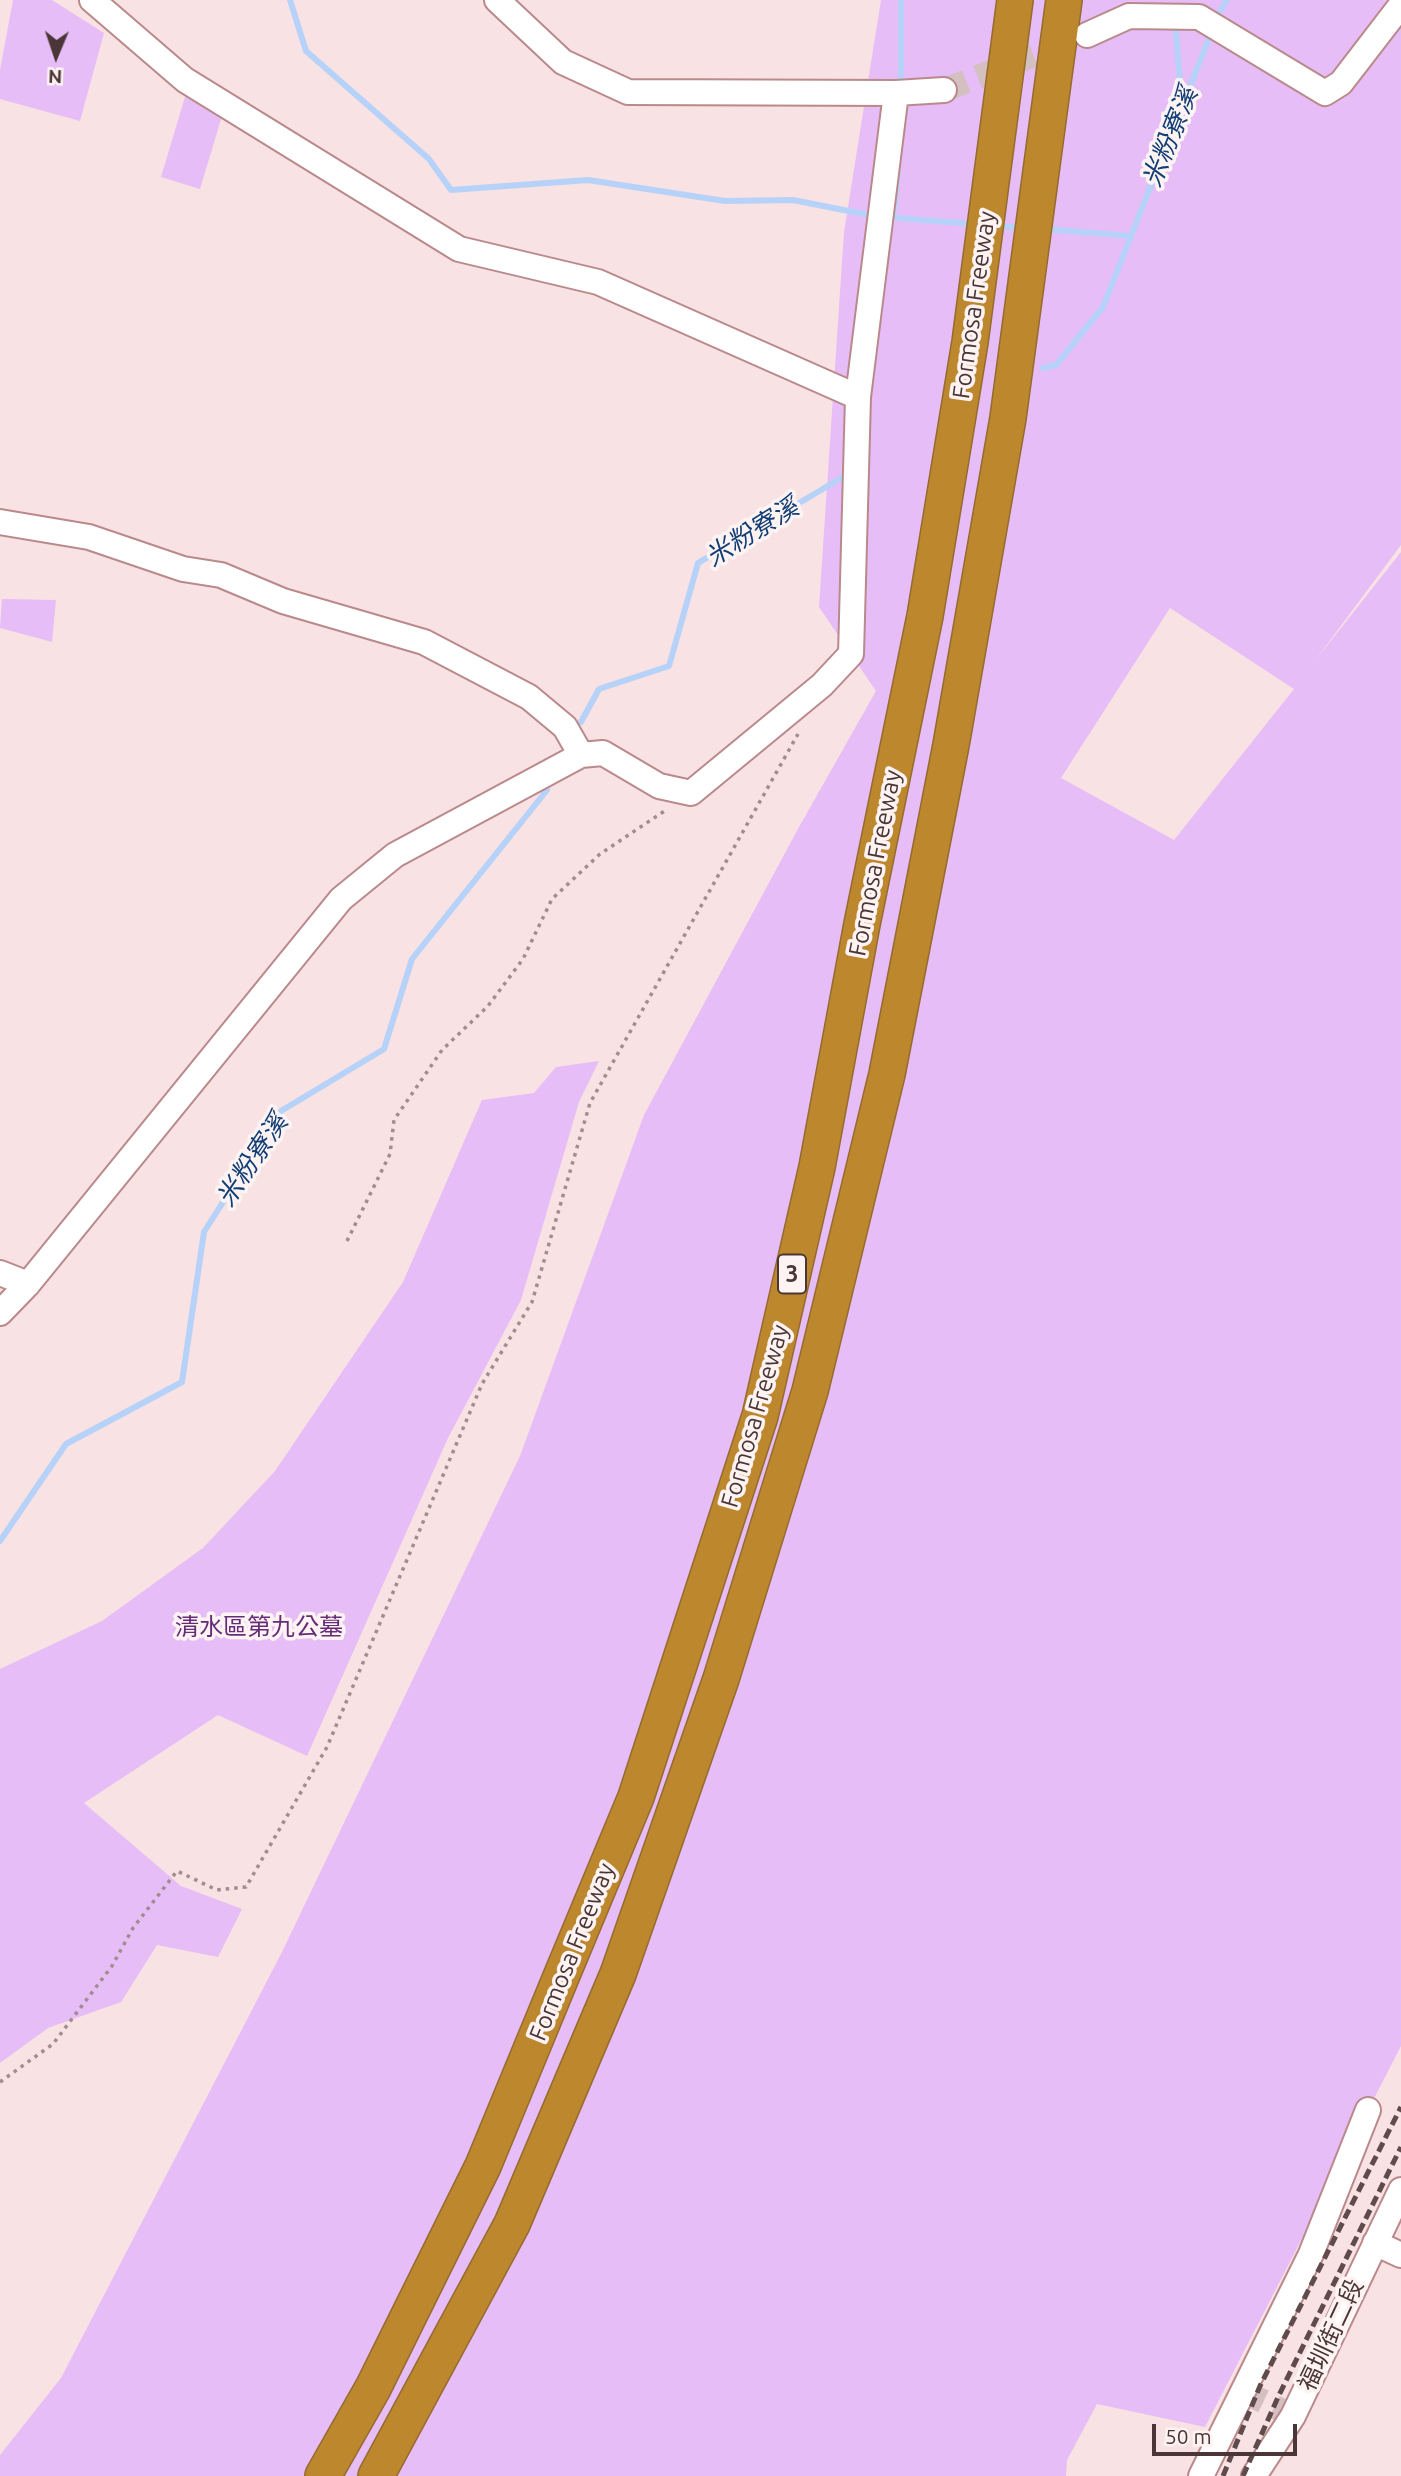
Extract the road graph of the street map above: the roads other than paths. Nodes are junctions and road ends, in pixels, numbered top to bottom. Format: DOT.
graph roads {
  1 [pos="92,0"];
  2 [pos="497,0"];
  3 [pos="1015,0"];
  4 [pos="1064,0"];
  5 [pos="1401,5"];
  6 [pos="1087,35"];
  7 [pos="944,90"];
  8 [pos="896,93"];
  9 [pos="858,397"];
  10 [pos="0,522"];
  11 [pos="580,755"];
  12 [pos="0,1273"];
  13 [pos="28,1284"];
  14 [pos="0,1313"];
  15 [pos="1368,2110"];
  16 [pos="1401,2190"];
  17 [pos="1375,2243"];
  18 [pos="1401,2255"];
  19 [pos="323,2476"];
  20 [pos="376,2476"];
  21 [pos="1201,2476"];
  22 [pos="1254,2476"];
  1 -- 9 [label="street"];
  2 -- 8 [label="street"];
  3 -- 19 [label="highway, Formosa Freeway / 3"];
  4 -- 20 [label="highway, Formosa Freeway / 3"];
  5 -- 6 [label="street"];
  7 -- 8 [label="street"];
  8 -- 9 [label="street"];
  9 -- 11 [label="street"];
  10 -- 11 [label="street"];
  11 -- 13 [label="street"];
  12 -- 13 [label="street"];
  13 -- 14 [label="street"];
  15 -- 21 [label="street"];
  16 -- 17 [label="street, 福圳街二段"];
  17 -- 18 [label="street"];
  17 -- 22 [label="street, 福圳街二段"];
}
